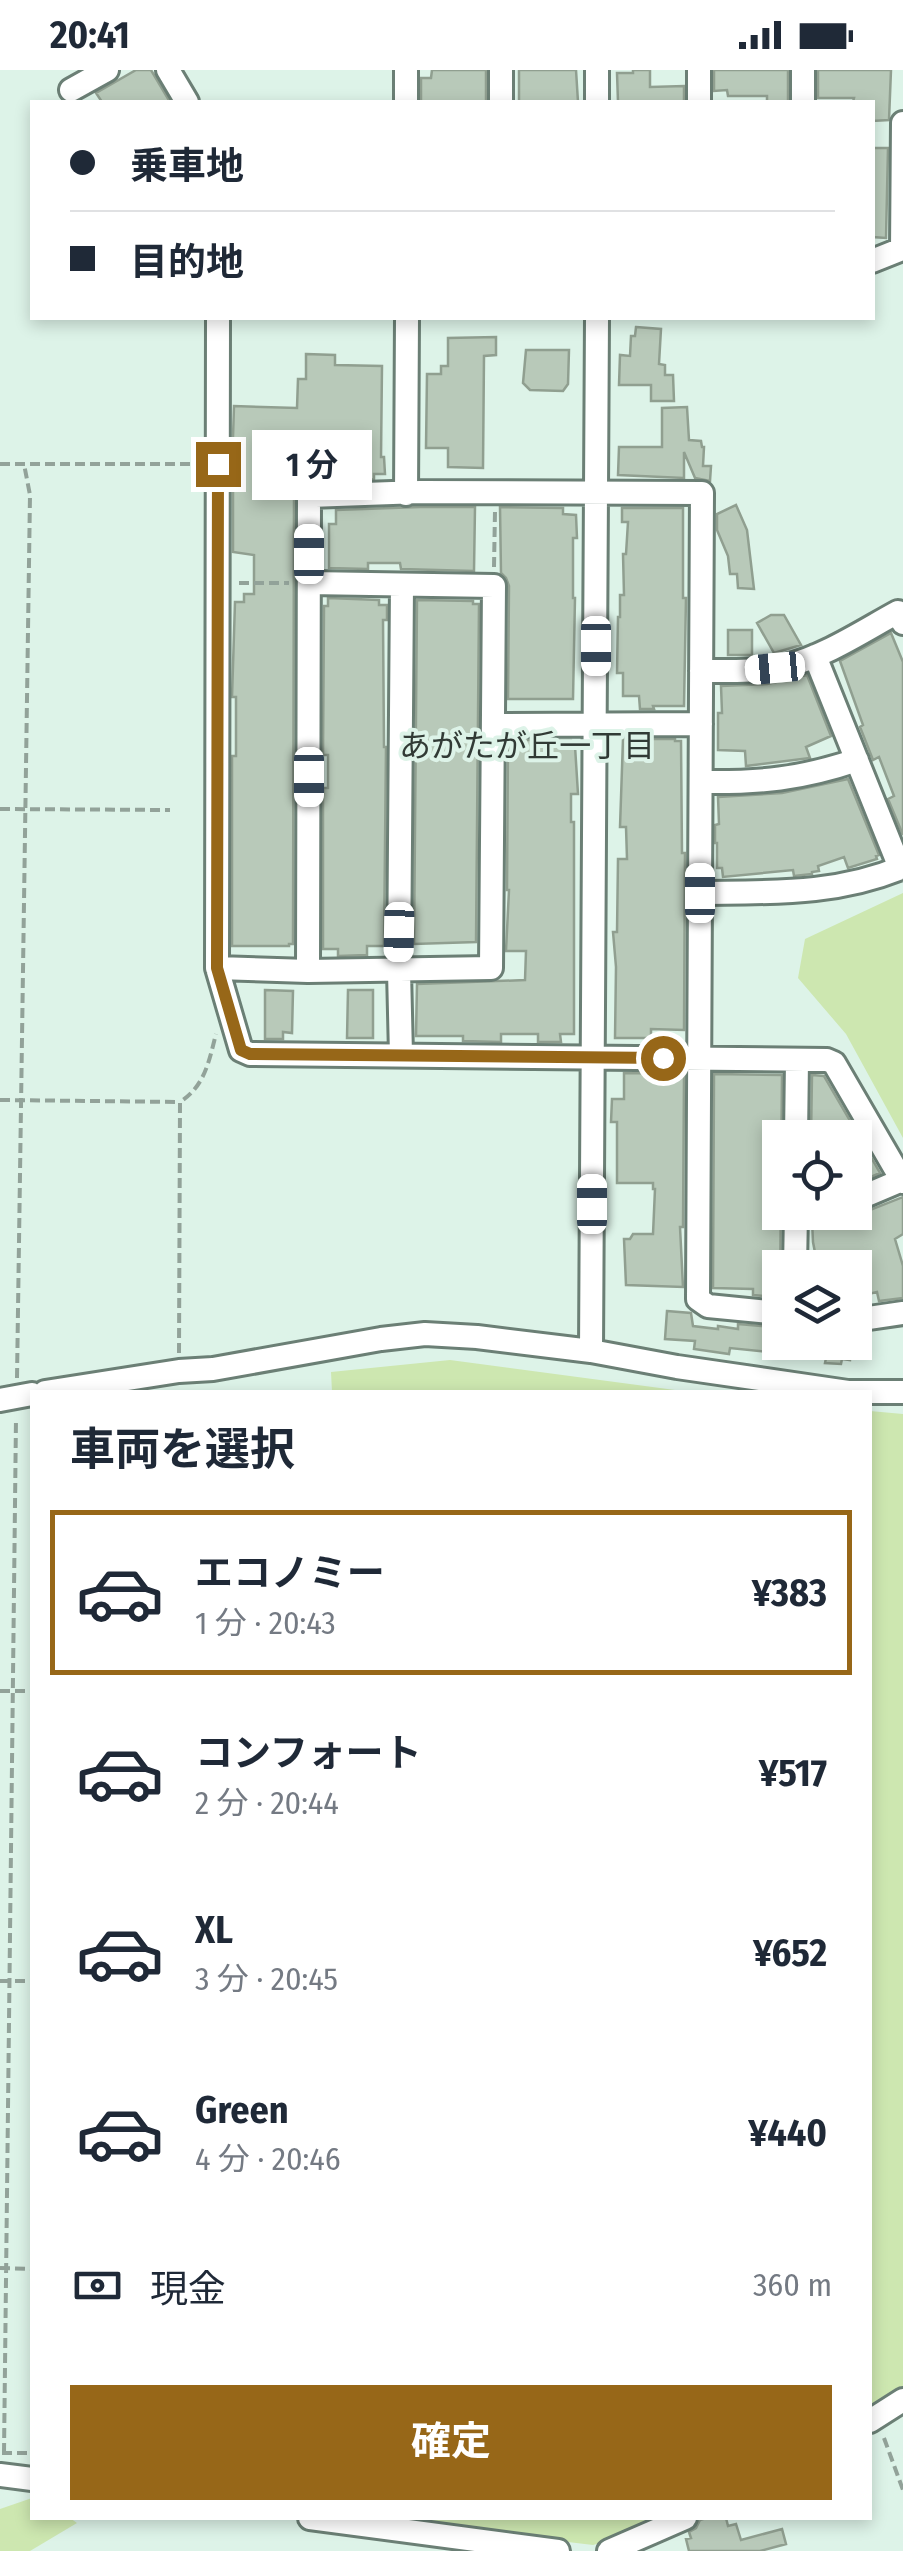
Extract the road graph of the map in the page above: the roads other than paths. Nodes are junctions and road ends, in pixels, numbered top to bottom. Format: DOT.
graph roads {
  1 [pos="107,70"];
  2 [pos="168,70"];
  3 [pos="406,70"];
  4 [pos="501,70"];
  5 [pos="597,70"];
  6 [pos="699,70"];
  7 [pos="802,70"];
  8 [pos="69,88"];
  9 [pos="186,100"];
  10 [pos="406,100"];
  11 [pos="501,100"];
  12 [pos="597,100"];
  13 [pos="699,100"];
  14 [pos="803,100"];
  15 [pos="903,123"];
  16 [pos="875,260"];
  17 [pos="218,320"];
  18 [pos="407,320"];
  19 [pos="598,320"];
  20 [pos="597,491"];
  21 [pos="406,494"];
  22 [pos="309,583"];
  23 [pos="402,585"];
  24 [pos="903,623"];
  25 [pos="816,656"];
  26 [pos="701,671"];
  27 [pos="595,724"];
  28 [pos="701,724"];
  29 [pos="493,725"];
  30 [pos="857,760"];
  31 [pos="700,782"];
  32 [pos="901,868"];
  33 [pos="700,893"];
  34 [pos="217,968"];
  35 [pos="398,970"];
  36 [pos="308,971"];
  37 [pos="400,1056"];
  38 [pos="593,1057"];
  39 [pos="698,1059"];
  40 [pos="797,1060"];
  41 [pos="796,1120"];
  42 [pos="903,1181"];
  43 [pos="872,1193"];
  44 [pos="762,1312"];
  45 [pos="903,1313"];
  46 [pos="872,1318"];
  47 [pos="591,1351"];
  48 [pos="58,1390"];
  49 [pos="834,1390"];
  50 [pos="872,1392"];
  51 [pos="903,1392"];
  52 [pos="903,2400"];
  53 [pos="873,2419"];
  54 [pos="0,2475"];
  55 [pos="30,2479"];
  56 [pos="325,2520"];
  57 [pos="680,2520"];
  58 [pos="558,2551"];
  59 [pos="609,2551"];
  1 -- 8 [label="street"];
  2 -- 9 [label="street"];
  3 -- 10 [label="street"];
  4 -- 11 [label="street"];
  5 -- 12 [label="street"];
  6 -- 13 [label="street"];
  7 -- 14 [label="street"];
  15 -- 16 [label="street"];
  17 -- 34 [label="street"];
  18 -- 21 [label="street"];
  19 -- 20 [label="street"];
  20 -- 21 [label="street"];
  20 -- 26 [label="street"];
  20 -- 27 [label="street"];
  21 -- 22 [label="street"];
  22 -- 23 [label="street"];
  22 -- 36 [label="street"];
  23 -- 29 [label="street"];
  23 -- 35 [label="street"];
  24 -- 25 [label="street"];
  25 -- 26 [label="street"];
  25 -- 30 [label="street"];
  26 -- 28 [label="street"];
  27 -- 28 [label="street"];
  27 -- 29 [label="street"];
  27 -- 38 [label="street"];
  28 -- 31 [label="street"];
  29 -- 35 [label="street"];
  30 -- 31 [label="street"];
  30 -- 32 [label="street"];
  31 -- 33 [label="street"];
  32 -- 33 [label="street"];
  33 -- 39 [label="street"];
  34 -- 36 [label="street"];
  34 -- 37 [label="street"];
  35 -- 36 [label="street"];
  35 -- 37 [label="street"];
  37 -- 38 [label="street"];
  38 -- 39 [label="street"];
  38 -- 47 [label="street"];
  39 -- 40 [label="street"];
  39 -- 44 [label="street"];
  40 -- 41 [label="street"];
  40 -- 42 [label="street"];
  42 -- 43 [label="street"];
  45 -- 46 [label="street"];
  47 -- 48 [label="street"];
  47 -- 49 [label="street"];
  50 -- 51 [label="street"];
  52 -- 53 [label="street"];
  54 -- 55 [label="street"];
  56 -- 58 [label="street"];
  57 -- 59 [label="street"];
}
